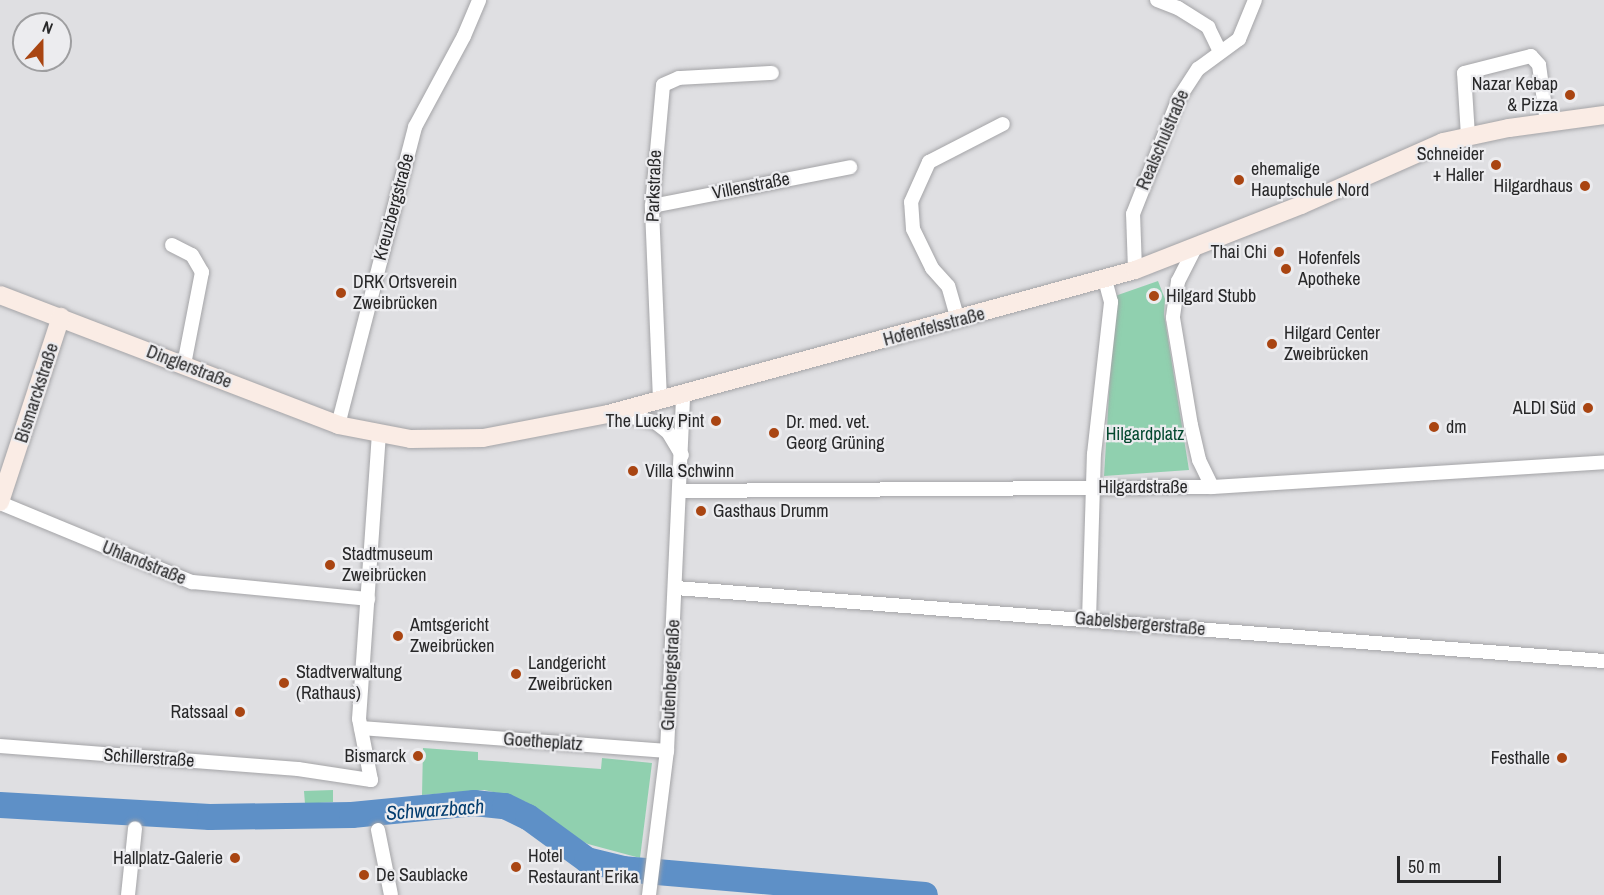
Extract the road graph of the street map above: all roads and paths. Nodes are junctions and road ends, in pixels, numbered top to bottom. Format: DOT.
graph roads {
  1 [pos="479,0"];
  2 [pos="1157,0"];
  3 [pos="1255,0"];
  4 [pos="1221,52"];
  5 [pos="772,73"];
  6 [pos="1604,115"];
  7 [pos="1547,122"];
  8 [pos="1003,124"];
  9 [pos="1468,136"];
  10 [pos="850,166"];
  11 [pos="652,206"];
  12 [pos="172,245"];
  13 [pos="1195,248"];
  14 [pos="1135,270"];
  15 [pos="1105,279"];
  16 [pos="0,295"];
  17 [pos="61,317"];
  18 [pos="958,320"];
  19 [pos="184,364"];
  20 [pos="683,394"];
  21 [pos="660,399"];
  22 [pos="608,414"];
  23 [pos="338,424"];
  24 [pos="380,434"];
  25 [pos="682,455"];
  26 [pos="1604,462"];
  27 [pos="5,475"];
  28 [pos="1092,487"];
  29 [pos="1212,487"];
  30 [pos="681,491"];
  31 [pos="0,503"];
  32 [pos="676,588"];
  33 [pos="368,599"];
  34 [pos="1089,620"];
  35 [pos="1604,661"];
  36 [pos="361,728"];
  37 [pos="0,746"];
  38 [pos="667,751"];
  39 [pos="135,828"];
  40 [pos="378,830"];
  41 [pos="649,892"];
  42 [pos="128,895"];
  43 [pos="391,895"];
  1 -- 23 [label="street, Kreuzbergstraße"];
  2 -- 4 [label="street"];
  3 -- 4 [label="street, Realschulstraße"];
  4 -- 14 [label="street, Realschulstraße"];
  5 -- 11 [label="street, Parkstraße"];
  6 -- 7 [label="main road, Hofenfelsstraße"];
  7 -- 9 [label="main road, Hofenfelsstraße"];
  7 -- 9 [label="street"];
  8 -- 18 [label="street"];
  9 -- 13 [label="main road, Hofenfelsstraße"];
  10 -- 11 [label="street, Villenstraße"];
  11 -- 21 [label="street, Parkstraße"];
  12 -- 19 [label="street"];
  13 -- 14 [label="main road, Hofenfelsstraße"];
  13 -- 29 [label="street"];
  14 -- 15 [label="main road, Hofenfelsstraße"];
  15 -- 18 [label="main road, Hofenfelsstraße"];
  15 -- 28 [label="street"];
  16 -- 17 [label="main road, Dinglerstraße"];
  17 -- 19 [label="main road, Dinglerstraße"];
  17 -- 27 [label="main road, Bismarckstraße"];
  18 -- 20 [label="main road, Hofenfelsstraße"];
  19 -- 23 [label="main road, Dinglerstraße"];
  20 -- 21 [label="main road, Hofenfelsstraße"];
  20 -- 25 [label="street, Gutenbergstraße"];
  21 -- 22 [label="main road, Hofenfelsstraße"];
  22 -- 24 [label="main road, Hofenfelsstraße"];
  22 -- 25 [label="street"];
  23 -- 24 [label="main road, Dinglerstraße"];
  24 -- 33 [label="street"];
  25 -- 30 [label="street, Gutenbergstraße"];
  26 -- 29 [label="street, Hilgardstraße"];
  27 -- 31 [label="main road, Bismarckstraße"];
  28 -- 29 [label="street, Hilgardstraße"];
  28 -- 30 [label="street, Hilgardstraße"];
  28 -- 34 [label="street"];
  30 -- 32 [label="street, Gutenbergstraße"];
  31 -- 33 [label="street, Uhlandstraße"];
  32 -- 34 [label="street, Gabelsbergerstraße"];
  32 -- 38 [label="street, Gutenbergstraße"];
  33 -- 36 [label="street"];
  34 -- 35 [label="street, Gabelsbergerstraße"];
  36 -- 37 [label="street, Schillerstraße"];
  36 -- 38 [label="street, Goetheplatz"];
  38 -- 41 [label="street, Gutenbergstraße"];
  39 -- 42 [label="street"];
  40 -- 43 [label="street"];
}
